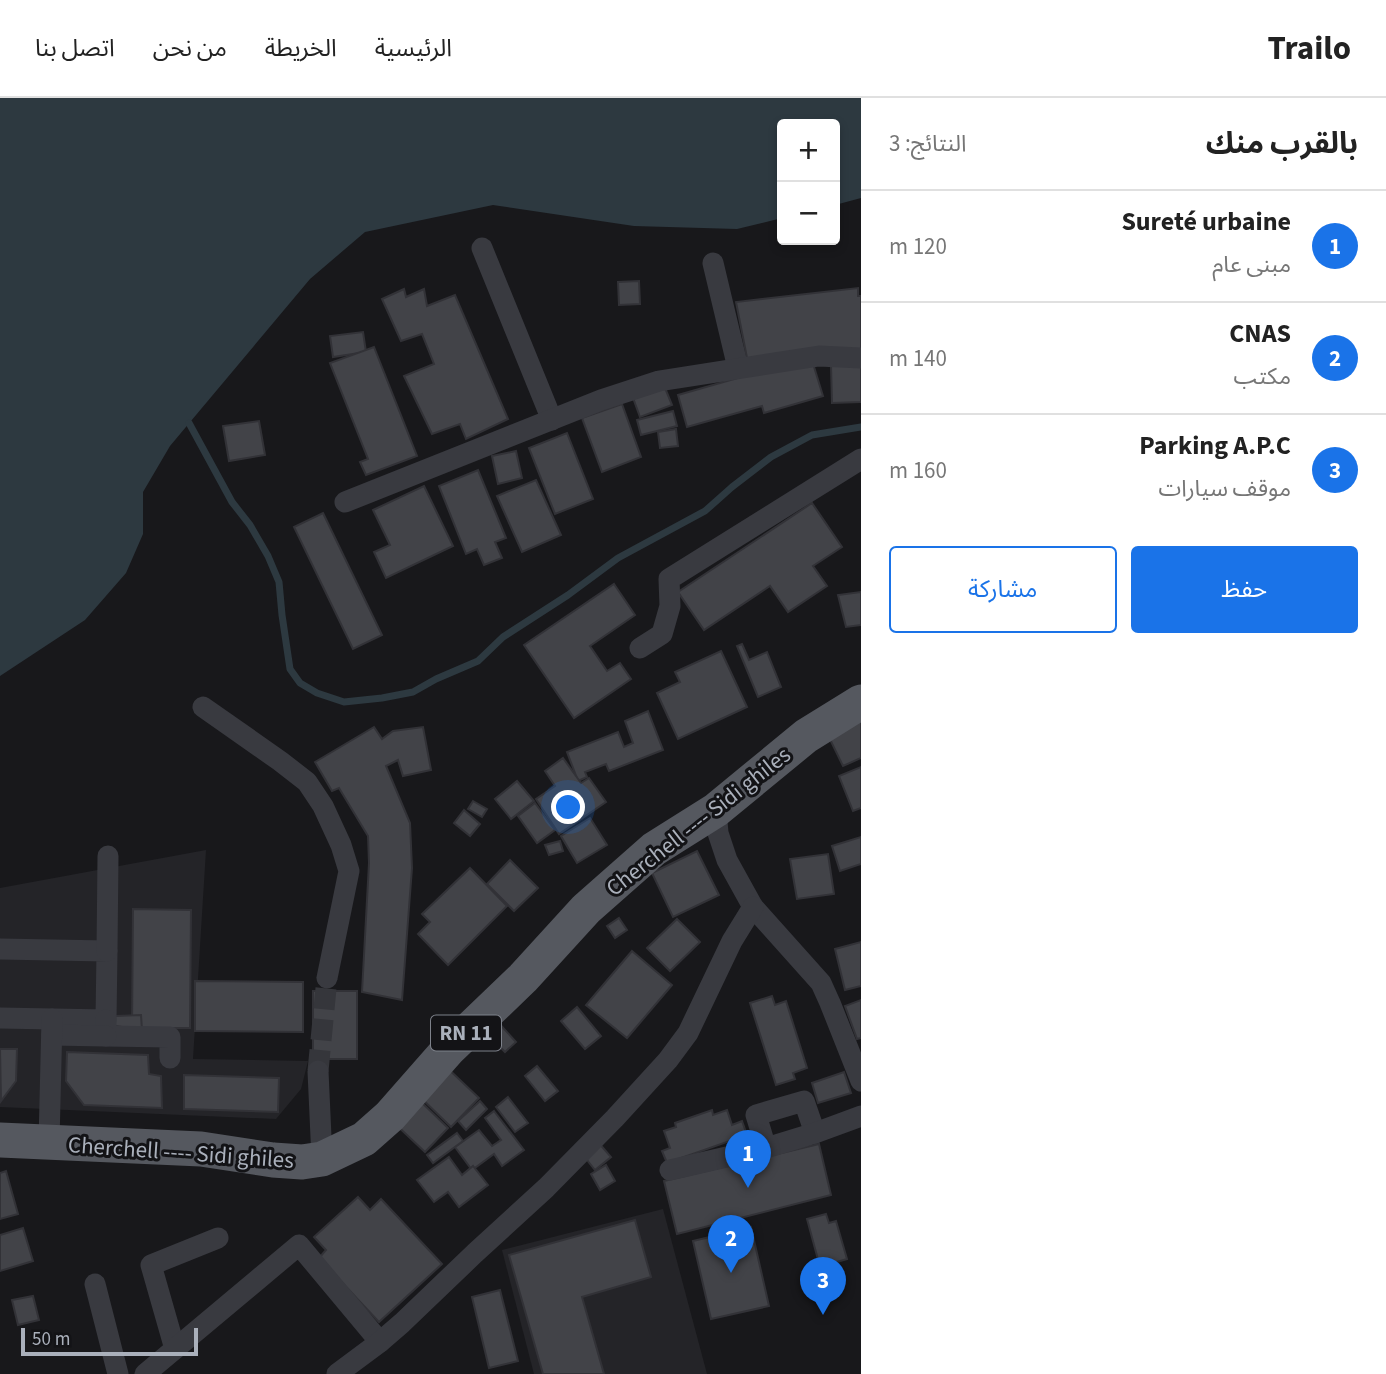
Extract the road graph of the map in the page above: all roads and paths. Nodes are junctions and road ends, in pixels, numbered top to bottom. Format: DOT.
graph roads {
  1 [pos="482,248"];
  2 [pos="713,263"];
  3 [pos="861,358"];
  4 [pos="738,368"];
  5 [pos="552,420"];
  6 [pos="861,459"];
  7 [pos="345,502"];
  8 [pos="640,648"];
  9 [pos="861,702"];
  10 [pos="203,707"];
  11 [pos="716,810"];
  12 [pos="108,856"];
  13 [pos="753,907"];
  14 [pos="0,949"];
  15 [pos="107,951"];
  16 [pos="327,978"];
  17 [pos="0,1018"];
  18 [pos="52,1027"];
  19 [pos="106,1028"];
  20 [pos="170,1058"];
  21 [pos="318,1071"];
  22 [pos="861,1082"];
  23 [pos="861,1116"];
  24 [pos="815,1133"];
  25 [pos="0,1140"];
  26 [pos="50,1142"];
  27 [pos="766,1148"];
  28 [pos="322,1159"];
  29 [pos="670,1170"];
  30 [pos="218,1238"];
  31 [pos="95,1284"];
  32 [pos="380,1342"];
  33 [pos="175,1349"];
  34 [pos="118,1374"];
  35 [pos="145,1374"];
  36 [pos="337,1374"];
  1 -- 5 [label="street"];
  2 -- 4 [label="street"];
  3 -- 4 [label="street"];
  4 -- 5 [label="street"];
  5 -- 7 [label="street"];
  6 -- 8 [label="street"];
  9 -- 11 [label="main road, Cherchell ---- Sidi ghiles / RN 11"];
  10 -- 16 [label="street"];
  11 -- 13 [label="street"];
  11 -- 28 [label="main road, Cherchell ---- Sidi ghiles / RN 11"];
  12 -- 15 [label="street"];
  13 -- 22 [label="street"];
  13 -- 32 [label="street"];
  14 -- 15 [label="street"];
  15 -- 19 [label="street"];
  17 -- 18 [label="street"];
  18 -- 19 [label="street"];
  18 -- 26 [label="street"];
  19 -- 20 [label="street"];
  21 -- 28 [label="street"];
  23 -- 24 [label="street"];
  24 -- 27 [label="street"];
  24 -- 27 [label="street"];
  25 -- 26 [label="main road, Cherchell ---- Sidi ghiles / RN 11"];
  26 -- 28 [label="main road, Cherchell ---- Sidi ghiles / RN 11"];
  27 -- 29 [label="street"];
  30 -- 33 [label="street"];
  31 -- 34 [label="street"];
  32 -- 33 [label="street"];
  32 -- 36 [label="street"];
  33 -- 35 [label="street"];
}
